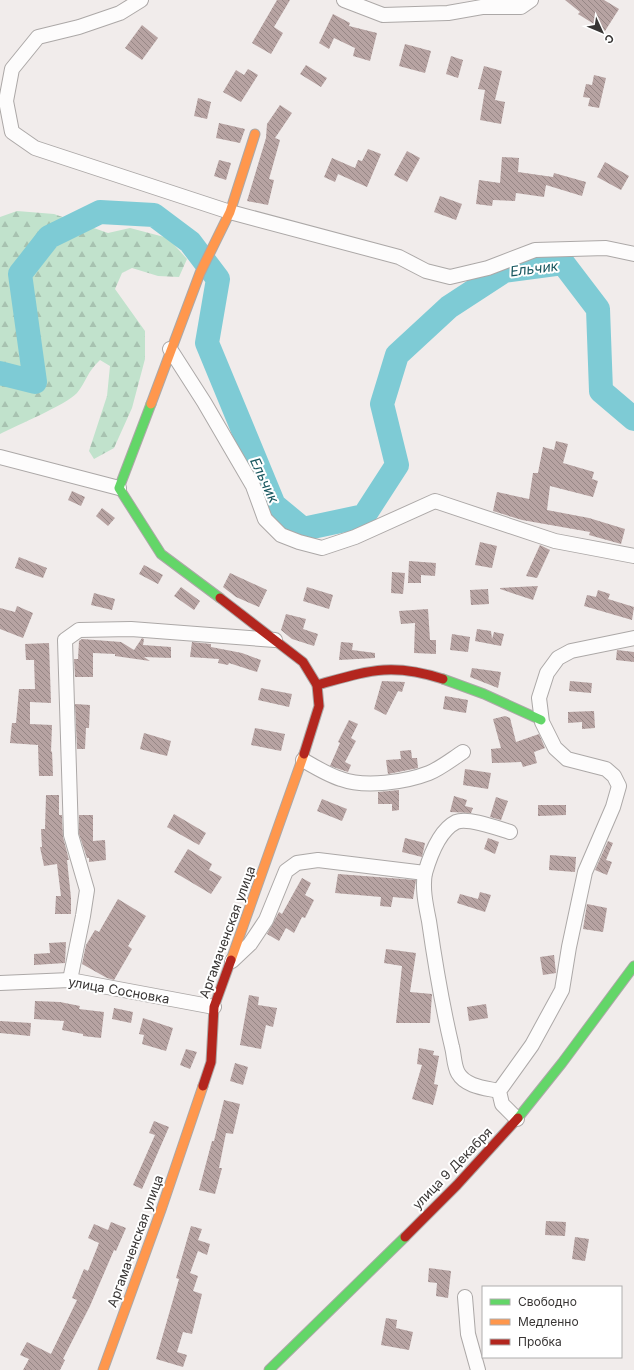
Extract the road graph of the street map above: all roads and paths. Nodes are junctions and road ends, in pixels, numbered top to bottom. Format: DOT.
graph roads {
  1 [pos="141,0"];
  2 [pos="344,0"];
  3 [pos="531,0"];
  4 [pos="255,134"];
  5 [pos="230,212"];
  6 [pos="634,254"];
  7 [pos="170,349"];
  8 [pos="0,457"];
  9 [pos="119,488"];
  10 [pos="634,556"];
  11 [pos="634,638"];
  12 [pos="275,640"];
  13 [pos="317,685"];
  14 [pos="541,720"];
  15 [pos="463,752"];
  16 [pos="303,760"];
  17 [pos="510,832"];
  18 [pos="425,873"];
  19 [pos="229,964"];
  20 [pos="634,966"];
  21 [pos="70,980"];
  22 [pos="0,983"];
  23 [pos="214,1007"];
  24 [pos="499,1091"];
  25 [pos="517,1119"];
  26 [pos="465,1296"];
  27 [pos="103,1370"];
  28 [pos="270,1370"];
  29 [pos="478,1370"];
  1 -- 5 [label="street"];
  2 -- 3 [label="street"];
  4 -- 5 [label="street"];
  5 -- 6 [label="street"];
  5 -- 7 [label="street"];
  7 -- 9 [label="street"];
  7 -- 10 [label="street"];
  8 -- 9 [label="street"];
  9 -- 12 [label="street"];
  11 -- 14 [label="street"];
  12 -- 13 [label="street"];
  12 -- 21 [label="street"];
  13 -- 14 [label="street"];
  13 -- 16 [label="street, Аргамаченская улица"];
  14 -- 24 [label="street"];
  15 -- 16 [label="street"];
  16 -- 19 [label="street, Аргамаченская улица"];
  17 -- 18 [label="street"];
  18 -- 19 [label="street"];
  18 -- 24 [label="street"];
  19 -- 23 [label="street, Аргамаченская улица"];
  20 -- 25 [label="street, улица 9 Декабря"];
  21 -- 22 [label="street, улица Сосновка"];
  21 -- 23 [label="street, улица Сосновка"];
  23 -- 27 [label="street, Аргамаченская улица"];
  24 -- 25 [label="street"];
  25 -- 28 [label="street, улица 9 Декабря"];
  26 -- 29 [label="street"];
}
